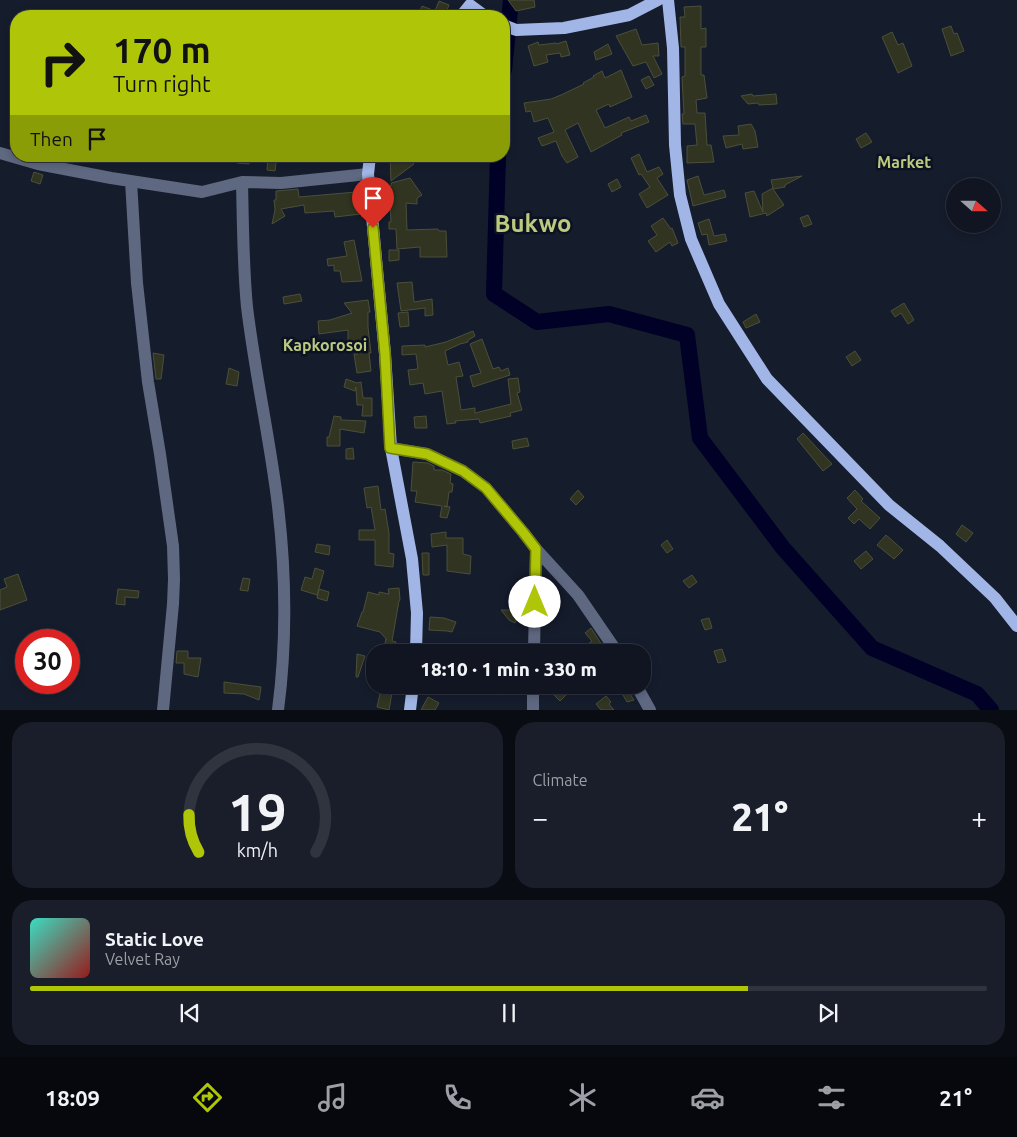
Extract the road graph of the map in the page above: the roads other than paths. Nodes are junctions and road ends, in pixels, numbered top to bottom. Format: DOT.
graph roads {
  1 [pos="658,0"];
  2 [pos="668,0"];
  3 [pos="510,28"];
  4 [pos="31,162"];
  5 [pos="369,162"];
  6 [pos="368,174"];
  7 [pos="131,181"];
  8 [pos="242,182"];
  9 [pos="390,448"];
  10 [pos="536,549"];
  11 [pos="1017,626"];
  12 [pos="416,644"];
  13 [pos="534,644"];
  14 [pos="612,644"];
  15 [pos="412,694"];
  16 [pos="533,694"];
  17 [pos="641,694"];
  18 [pos="163,710"];
  19 [pos="278,710"];
  20 [pos="410,710"];
  21 [pos="533,710"];
  22 [pos="650,710"];
  1 -- 3 [label="main road"];
  2 -- 11 [label="main road"];
  4 -- 7 [label="street"];
  5 -- 6 [label="main road"];
  6 -- 8 [label="street"];
  6 -- 9 [label="main road"];
  7 -- 8 [label="street"];
  7 -- 18 [label="street"];
  8 -- 19 [label="street"];
  9 -- 10 [label="street"];
  9 -- 12 [label="main road"];
  10 -- 13 [label="street"];
  10 -- 14 [label="street"];
  15 -- 20 [label="main road"];
  16 -- 21 [label="street"];
  17 -- 22 [label="street"];
}
